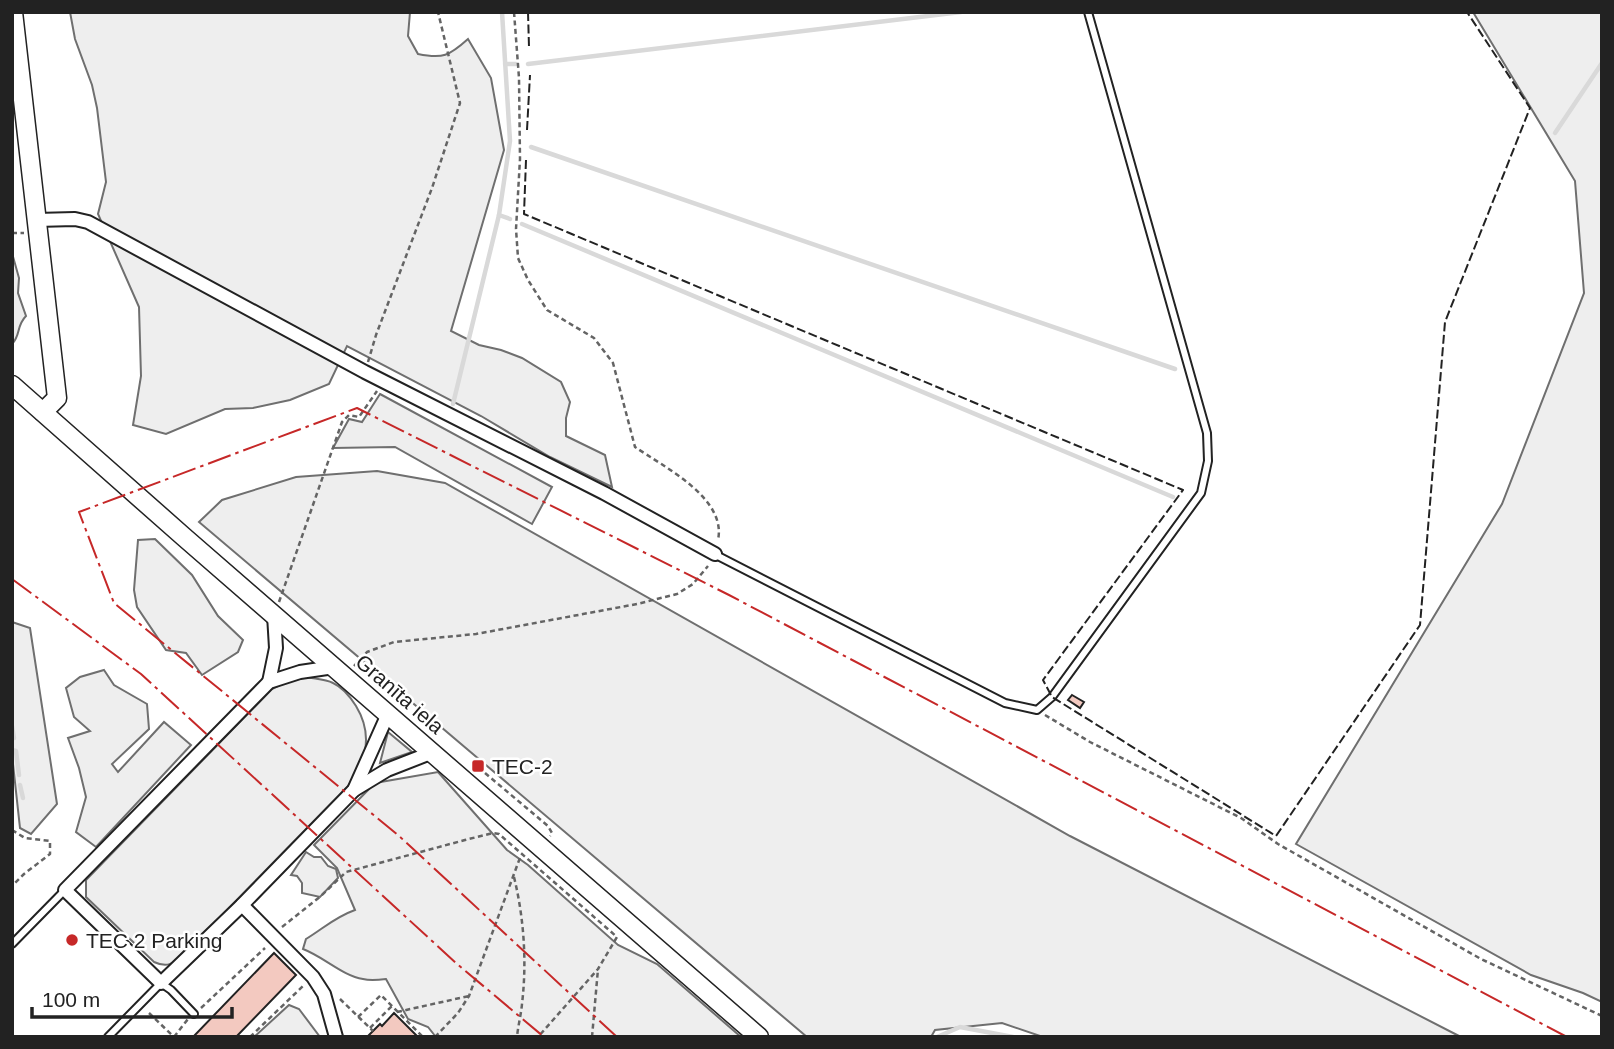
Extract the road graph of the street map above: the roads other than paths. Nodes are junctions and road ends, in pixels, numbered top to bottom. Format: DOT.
graph roads {
  1 [pos="13,12"];
  2 [pos="1088,12"];
  3 [pos="36,220"];
  4 [pos="12,384"];
  5 [pos="43,412"];
  6 [pos="715,554"];
  7 [pos="274,615"];
  8 [pos="339,672"];
  9 [pos="269,682"];
  10 [pos="388,713"];
  11 [pos="433,752"];
  12 [pos="354,790"];
  13 [pos="65,890"];
  14 [pos="242,905"];
  15 [pos="12,944"];
  16 [pos="161,983"];
  17 [pos="194,1014"];
  18 [pos="108,1037"];
  19 [pos="336,1037"];
  20 [pos="759,1037"];
  1 -- 3 [label="main road"];
  2 -- 6 [label="lane"];
  3 -- 5 [label="main road"];
  3 -- 6 [label="street"];
  4 -- 5 [label="main road, Granīta iela"];
  5 -- 7 [label="main road, Granīta iela"];
  7 -- 8 [label="main road, Granīta iela"];
  7 -- 9 [label="street"];
  8 -- 9 [label="street"];
  8 -- 10 [label="main road, Granīta iela"];
  9 -- 13 [label="street"];
  10 -- 11 [label="main road, Granīta iela"];
  10 -- 12 [label="street"];
  11 -- 12 [label="street"];
  11 -- 20 [label="main road, Granīta iela"];
  12 -- 14 [label="street"];
  13 -- 15 [label="lane"];
  13 -- 16 [label="street"];
  14 -- 16 [label="street"];
  14 -- 19 [label="street"];
  16 -- 17 [label="lane"];
  16 -- 18 [label="lane"];
}
